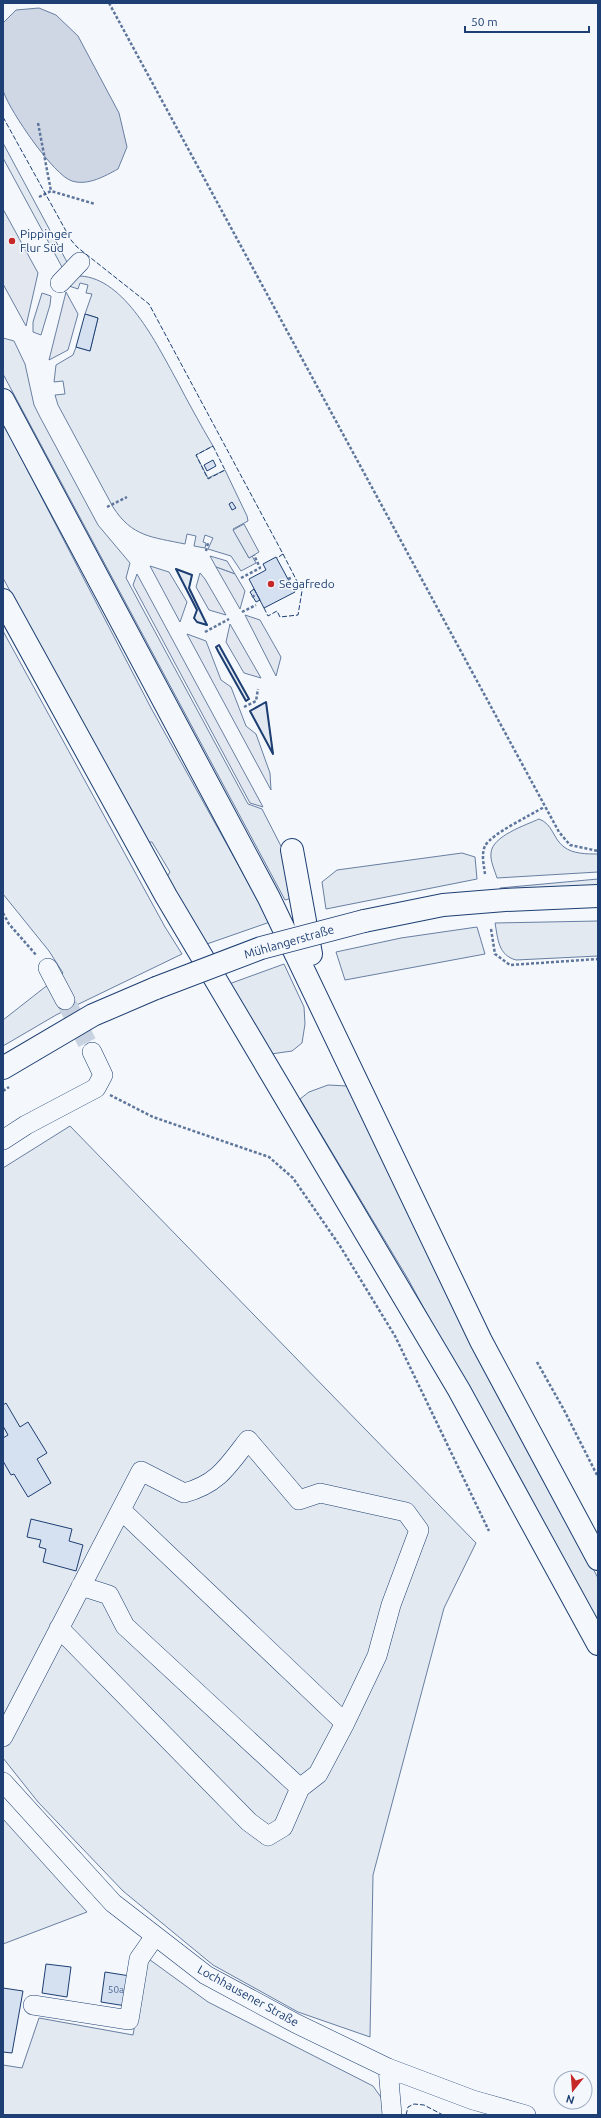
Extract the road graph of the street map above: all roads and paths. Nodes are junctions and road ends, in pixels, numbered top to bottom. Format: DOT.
graph roads {
  1 [pos="109,3"];
  2 [pos="38,123"];
  3 [pos="51,191"];
  4 [pos="39,197"];
  5 [pos="95,204"];
  6 [pos="80,262"];
  7 [pos="60,283"];
  8 [pos="3,400"];
  9 [pos="127,497"];
  10 [pos="107,507"];
  11 [pos="208,544"];
  12 [pos="206,551"];
  13 [pos="254,555"];
  14 [pos="263,565"];
  15 [pos="258,568"];
  16 [pos="260,574"];
  17 [pos="241,578"];
  18 [pos="257,594"];
  19 [pos="252,597"];
  20 [pos="3,600"];
  21 [pos="256,605"];
  22 [pos="242,612"];
  23 [pos="229,620"];
  24 [pos="205,632"];
  25 [pos="258,689"];
  26 [pos="244,707"];
  27 [pos="544,807"];
  28 [pos="292,850"];
  29 [pos="598,851"];
  30 [pos="485,874"];
  31 [pos="598,896"];
  32 [pos="3,913"];
  33 [pos="491,929"];
  34 [pos="598,960"];
  35 [pos="48,968"];
  36 [pos="65,1000"];
  37 [pos="318,1001"];
  38 [pos="92,1052"];
  39 [pos="3,1068"];
  40 [pos="96,1088"];
  41 [pos="3,1140"];
  42 [pos="537,1362"];
  43 [pos="598,1477"];
  44 [pos="121,1510"];
  45 [pos="489,1531"];
  46 [pos="598,1559"];
  47 [pos="81,1586"];
  48 [pos="59,1628"];
  49 [pos="598,1644"];
  50 [pos="345,1723"];
  51 [pos="3,1737"];
  52 [pos="3,1782"];
  53 [pos="300,1788"];
  54 [pos="155,1936"];
  55 [pos="33,2005"];
  56 [pos="388,2068"];
  57 [pos="392,2115"];
  58 [pos="526,2115"];
  1 -- 27 [label="path"];
  2 -- 3 [label="path"];
  3 -- 4 [label="path"];
  3 -- 5 [label="path"];
  6 -- 7 [label="street"];
  8 -- 37 [label="main road"];
  9 -- 10 [label="path"];
  11 -- 12 [label="path"];
  13 -- 15 [label="path"];
  14 -- 15 [label="path"];
  15 -- 16 [label="path"];
  15 -- 17 [label="path"];
  18 -- 19 [label="path"];
  20 -- 49 [label="main road"];
  21 -- 22 [label="path"];
  23 -- 24 [label="path"];
  25 -- 26 [label="path"];
  27 -- 29 [label="path"];
  27 -- 30 [label="path"];
  28 -- 37 [label="main road"];
  31 -- 39 [label="main road, Mühlangerstraße, bridge"];
  32 -- 35 [label="path"];
  33 -- 34 [label="path"];
  35 -- 36 [label="street"];
  37 -- 46 [label="main road"];
  38 -- 40 [label="street"];
  40 -- 41 [label="street"];
  40 -- 45 [label="path"];
  42 -- 43 [label="path"];
  44 -- 47 [label="street"];
  44 -- 50 [label="street"];
  44 -- 50 [label="street"];
  47 -- 48 [label="street"];
  47 -- 53 [label="street"];
  48 -- 51 [label="street"];
  48 -- 53 [label="street"];
  50 -- 53 [label="street"];
  52 -- 54 [label="street, Lochhausener Straße"];
  54 -- 55 [label="street"];
  54 -- 56 [label="street, Lochhausener Straße"];
  56 -- 57 [label="street"];
  56 -- 58 [label="street, Lochhausener Straße"];
}
